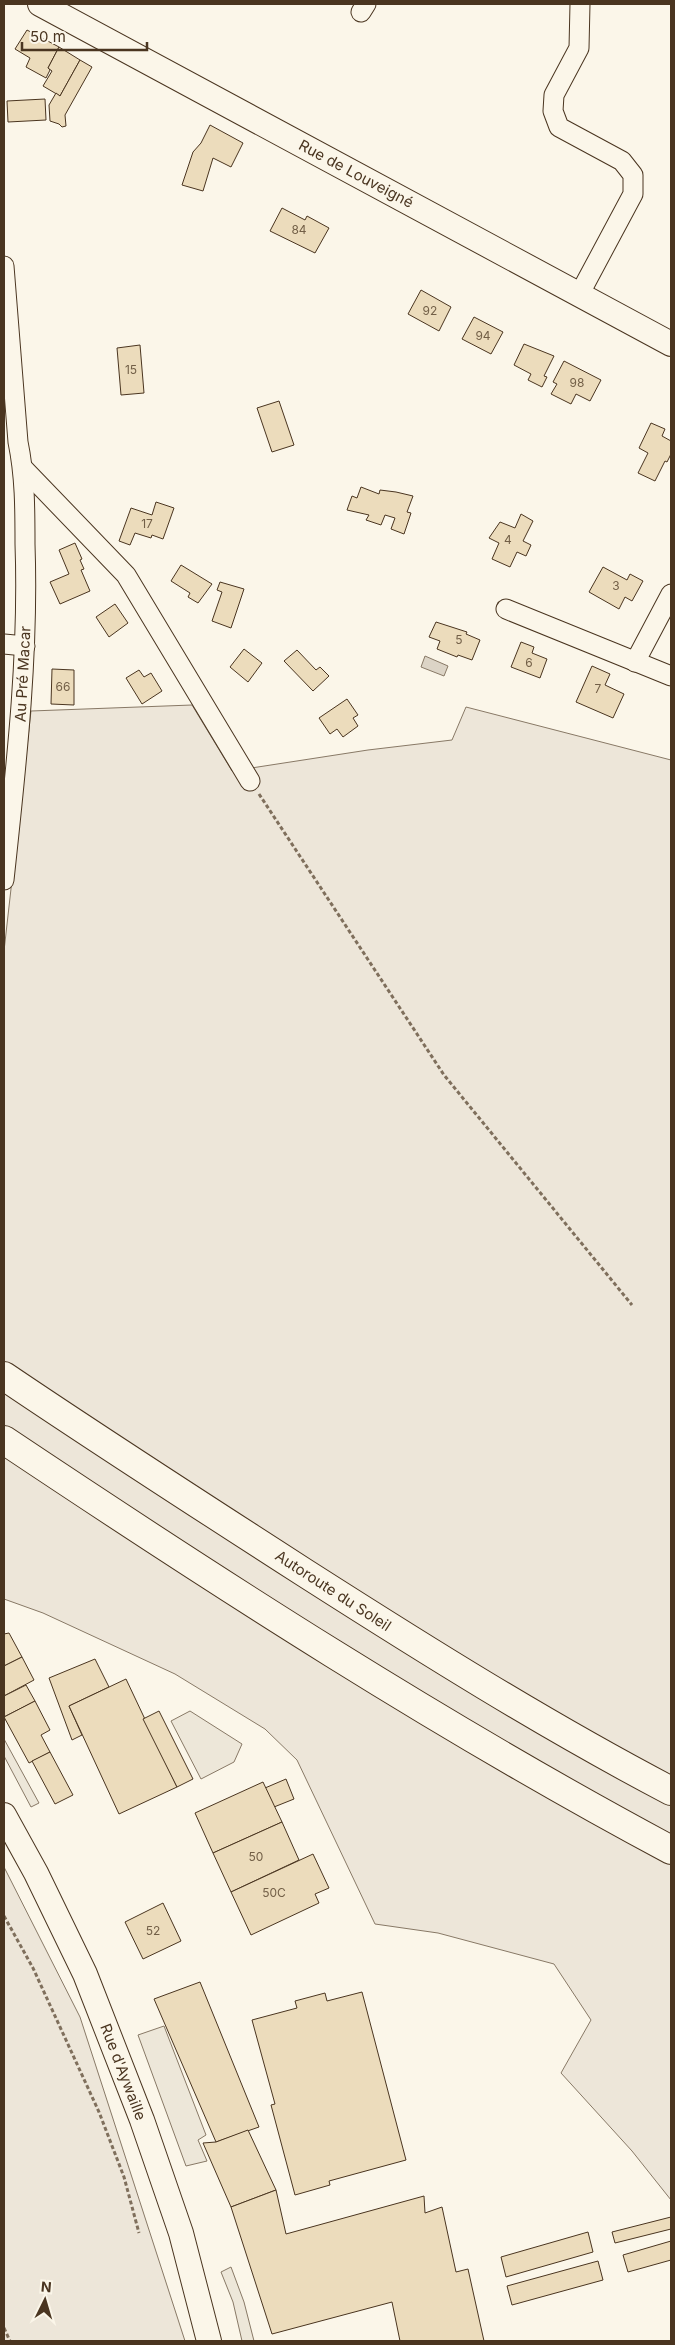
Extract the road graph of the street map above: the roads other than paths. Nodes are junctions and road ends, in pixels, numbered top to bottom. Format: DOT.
graph roads {
  1 [pos="40,4"];
  2 [pos="580,4"];
  3 [pos="4,266"];
  4 [pos="580,295"];
  5 [pos="671,344"];
  6 [pos="23,468"];
  7 [pos="671,594"];
  8 [pos="506,609"];
  9 [pos="4,644"];
  10 [pos="25,646"];
  11 [pos="635,662"];
  12 [pos="671,676"];
  13 [pos="250,781"];
  14 [pos="4,880"];
  15 [pos="4,1376"];
  16 [pos="4,1440"];
  17 [pos="671,1791"];
  18 [pos="4,1815"];
  19 [pos="671,1850"];
  20 [pos="209,2341"];
  1 -- 4 [label="main road, Rue de Louveigné"];
  2 -- 4 [label="street"];
  3 -- 6 [label="street, Au Pré Macar"];
  4 -- 5 [label="main road, Rue de Louveigné"];
  6 -- 10 [label="street, Au Pré Macar"];
  6 -- 13 [label="street"];
  7 -- 11 [label="street"];
  8 -- 11 [label="street"];
  9 -- 10 [label="street"];
  10 -- 14 [label="street, Au Pré Macar"];
  11 -- 12 [label="street"];
  15 -- 17 [label="highway, Autoroute du Soleil"];
  16 -- 19 [label="highway"];
  18 -- 20 [label="main road, Rue d'Aywaille"];
}
